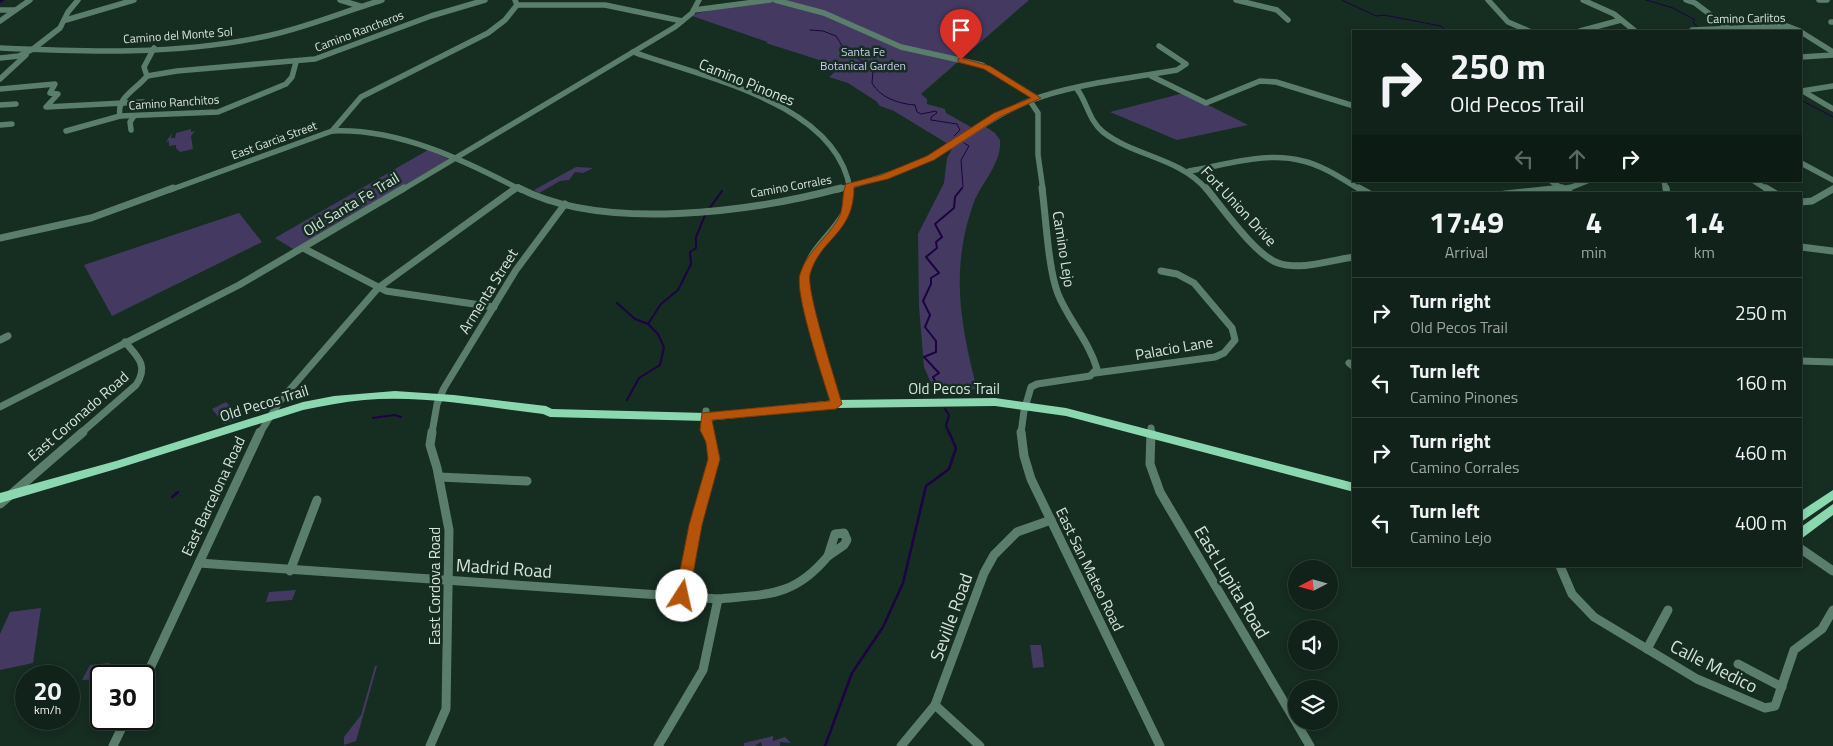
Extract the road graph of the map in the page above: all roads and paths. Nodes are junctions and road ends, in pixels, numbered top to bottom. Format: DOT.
graph roads {
  1 [pos="30,0"];
  2 [pos="78,0"];
  3 [pos="134,0"];
  4 [pos="340,0"];
  5 [pos="382,0"];
  6 [pos="485,0"];
  7 [pos="699,0"];
  8 [pos="770,0"];
  9 [pos="775,0"];
  10 [pos="1236,0"];
  11 [pos="1488,0"];
  12 [pos="1583,0"];
  13 [pos="1686,0"];
  14 [pos="1819,0"];
  15 [pos="1827,0"];
  16 [pos="516,2"];
  17 [pos="1833,3"];
  18 [pos="360,6"];
  19 [pos="0,10"];
  20 [pos="16,10"];
  21 [pos="694,10"];
  22 [pos="1767,14"];
  23 [pos="66,20"];
  24 [pos="1288,20"];
  25 [pos="1621,20"];
  26 [pos="0,21"];
  27 [pos="682,22"];
  28 [pos="1774,26"];
  29 [pos="1728,28"];
  30 [pos="1526,30"];
  31 [pos="1586,30"];
  32 [pos="1634,30"];
  33 [pos="1692,30"];
  34 [pos="1796,30"];
  35 [pos="1802,33"];
  36 [pos="1159,46"];
  37 [pos="0,48"];
  38 [pos="154,48"];
  39 [pos="33,50"];
  40 [pos="633,52"];
  41 [pos="1833,54"];
  42 [pos="1802,57"];
  43 [pos="0,58"];
  44 [pos="296,62"];
  45 [pos="147,76"];
  46 [pos="1151,76"];
  47 [pos="0,79"];
  48 [pos="1833,86"];
  49 [pos="0,89"];
  50 [pos="1077,89"];
  51 [pos="1802,91"];
  52 [pos="1034,99"];
  53 [pos="143,102"];
  54 [pos="16,104"];
  55 [pos="120,104"];
  56 [pos="0,105"];
  57 [pos="1352,105"];
  58 [pos="1833,109"];
  59 [pos="120,116"];
  60 [pos="134,116"];
  61 [pos="344,118"];
  62 [pos="12,124"];
  63 [pos="0,125"];
  64 [pos="130,130"];
  65 [pos="355,130"];
  66 [pos="66,131"];
  67 [pos="332,131"];
  68 [pos="453,159"];
  69 [pos="1802,163"];
  70 [pos="1188,171"];
  71 [pos="1833,180"];
  72 [pos="1553,182"];
  73 [pos="1586,182"];
  74 [pos="1756,182"];
  75 [pos="849,186"];
  76 [pos="518,187"];
  77 [pos="1563,188"];
  78 [pos="1833,189"];
  79 [pos="1366,192"];
  80 [pos="1524,192"];
  81 [pos="1568,192"];
  82 [pos="1773,192"];
  83 [pos="1802,202"];
  84 [pos="565,204"];
  85 [pos="0,238"];
  86 [pos="1802,247"];
  87 [pos="304,248"];
  88 [pos="1833,251"];
  89 [pos="1352,257"];
  90 [pos="1162,271"];
  91 [pos="378,288"];
  92 [pos="494,307"];
  93 [pos="8,336"];
  94 [pos="0,340"];
  95 [pos="125,342"];
  96 [pos="1802,361"];
  97 [pos="1833,362"];
  98 [pos="1095,373"];
  99 [pos="440,397"];
  100 [pos="835,402"];
  101 [pos="1026,402"];
  102 [pos="0,406"];
  103 [pos="706,414"];
  104 [pos="269,416"];
  105 [pos="1151,431"];
  106 [pos="439,477"];
  107 [pos="527,481"];
  108 [pos="1352,481"];
  109 [pos="1352,487"];
  110 [pos="1833,494"];
  111 [pos="2,499"];
  112 [pos="317,500"];
  113 [pos="1833,509"];
  114 [pos="1802,516"];
  115 [pos="1051,520"];
  116 [pos="1802,533"];
  117 [pos="1802,550"];
  118 [pos="828,556"];
  119 [pos="1802,556"];
  120 [pos="199,563"];
  121 [pos="1560,567"];
  122 [pos="290,570"];
  123 [pos="1833,572"];
  124 [pos="449,581"];
  125 [pos="682,596"];
  126 [pos="718,599"];
  127 [pos="1668,610"];
  128 [pos="1833,610"];
  129 [pos="1647,650"];
  130 [pos="1738,664"];
  131 [pos="151,665"];
  132 [pos="1782,687"];
  133 [pos="935,705"];
  134 [pos="121,730"];
  135 [pos="113,746"];
  136 [pos="430,746"];
  137 [pos="658,746"];
  138 [pos="901,746"];
  139 [pos="980,746"];
  140 [pos="1160,746"];
  141 [pos="1310,746"];
  1 -- 20 [label="street"];
  2 -- 23 [label="street"];
  3 -- 23 [label="street"];
  4 -- 18 [label="street"];
  5 -- 18 [label="street, Camino del Monte Sol"];
  6 -- 44 [label="street, Camino Rancheros"];
  7 -- 21 [label="street, Old Santa Fe Trail"];
  8 -- 21 [label="street"];
  9 -- 52 [label="street"];
  10 -- 24 [label="street"];
  11 -- 30 [label="street"];
  12 -- 25 [label="street"];
  13 -- 29 [label="street"];
  14 -- 15 [label="street"];
  15 -- 17 [label="street"];
  16 -- 27 [label="street"];
  16 -- 61 [label="street, East Garcia Street"];
  18 -- 38 [label="street, Camino del Monte Sol"];
  19 -- 20 [label="street"];
  20 -- 26 [label="street"];
  21 -- 27 [label="street, Old Santa Fe Trail"];
  22 -- 28 [label="street"];
  23 -- 39 [label="street"];
  25 -- 31 [label="street"];
  25 -- 32 [label="street"];
  27 -- 40 [label="street, Old Santa Fe Trail"];
  28 -- 29 [label="street, Camino Carlitos"];
  28 -- 34 [label="street, Camino Carlitos"];
  29 -- 33 [label="street, Camino Carlitos"];
  35 -- 41 [label="street, Camino Carlitos"];
  36 -- 46 [label="street, Camino Corrales"];
  37 -- 39 [label="street, Camino del Monte Sol"];
  38 -- 39 [label="street, Camino del Monte Sol"];
  38 -- 45 [label="street"];
  39 -- 43 [label="street"];
  39 -- 47 [label="street"];
  40 -- 68 [label="street, Old Santa Fe Trail"];
  40 -- 75 [label="street, Camino Pinones"];
  41 -- 42 [label="street"];
  44 -- 45 [label="street, Camino Rancheros"];
  44 -- 60 [label="street, Camino Ranchitos"];
  45 -- 55 [label="street"];
  46 -- 50 [label="street, Camino Corrales"];
  46 -- 57 [label="street"];
  48 -- 51 [label="street"];
  49 -- 55 [label="street"];
  50 -- 52 [label="street, Camino Corrales"];
  50 -- 70 [label="street, Fort Union Drive"];
  51 -- 58 [label="street"];
  52 -- 75 [label="street, Camino Corrales"];
  52 -- 98 [label="street, Camino Lejo"];
  53 -- 55 [label="street"];
  54 -- 56 [label="street"];
  55 -- 59 [label="street"];
  59 -- 60 [label="street, Camino Ranchitos"];
  59 -- 66 [label="street, Camino Ranchitos"];
  60 -- 64 [label="street"];
  61 -- 65 [label="street"];
  61 -- 67 [label="street, East Garcia Street"];
  62 -- 63 [label="street"];
  65 -- 67 [label="street, Camino Corrales"];
  65 -- 68 [label="street, Camino Corrales"];
  67 -- 85 [label="street, East Garcia Street"];
  68 -- 76 [label="street, Camino Corrales"];
  68 -- 87 [label="street, Old Santa Fe Trail"];
  69 -- 71 [label="street"];
  70 -- 79 [label="street"];
  70 -- 89 [label="street, Fort Union Drive"];
  72 -- 77 [label="street"];
  73 -- 77 [label="street"];
  74 -- 82 [label="street"];
  75 -- 84 [label="street, Camino Corrales"];
  75 -- 100 [label="street, Camino Pinones"];
  76 -- 84 [label="street, Camino Corrales"];
  76 -- 91 [label="street, East Barcelona Road"];
  77 -- 80 [label="street"];
  77 -- 81 [label="street"];
  78 -- 83 [label="street"];
  84 -- 92 [label="street, Armenta Street"];
  86 -- 88 [label="street"];
  87 -- 91 [label="street"];
  87 -- 95 [label="street, Old Santa Fe Trail"];
  90 -- 98 [label="street, Palacio Lane"];
  91 -- 92 [label="street"];
  91 -- 104 [label="street, East Barcelona Road"];
  92 -- 99 [label="street, Armenta Street"];
  93 -- 94 [label="street"];
  95 -- 102 [label="street, Old Santa Fe Trail"];
  95 -- 111 [label="street, East Coronado Road"];
  96 -- 97 [label="street"];
  98 -- 101 [label="street"];
  99 -- 103 [label="main road, Old Pecos Trail"];
  99 -- 104 [label="main road, Old Pecos Trail"];
  99 -- 106 [label="street, East Cordova Road"];
  100 -- 101 [label="main road, Old Pecos Trail"];
  100 -- 103 [label="main road, Old Pecos Trail"];
  101 -- 105 [label="main road, Old Pecos Trail"];
  101 -- 115 [label="street, East San Mateo Road"];
  103 -- 125 [label="street"];
  104 -- 111 [label="main road, Old Pecos Trail"];
  104 -- 120 [label="street, East Barcelona Road"];
  105 -- 108 [label="main road, Old Pecos Trail"];
  105 -- 109 [label="main road, Old Pecos Trail"];
  105 -- 141 [label="street, East Lupita Road"];
  106 -- 107 [label="street"];
  106 -- 124 [label="street, East Cordova Road"];
  110 -- 114 [label="main road"];
  112 -- 122 [label="street"];
  113 -- 116 [label="main road"];
  115 -- 133 [label="street, Seville Road"];
  115 -- 140 [label="street, East San Mateo Road"];
  117 -- 123 [label="street"];
  118 -- 126 [label="street, Madrid Road"];
  119 -- 123 [label="street"];
  120 -- 122 [label="street, Madrid Road"];
  120 -- 131 [label="street, East Barcelona Road"];
  121 -- 129 [label="street, Calle Medico"];
  122 -- 124 [label="street, Madrid Road"];
  124 -- 125 [label="street, Madrid Road"];
  124 -- 136 [label="street, East Cordova Road"];
  125 -- 126 [label="street, Madrid Road"];
  126 -- 137 [label="street"];
  127 -- 129 [label="street"];
  128 -- 132 [label="street, Calle Medico"];
  129 -- 132 [label="street, Calle Medico"];
  130 -- 132 [label="street"];
  133 -- 138 [label="street, Seville Road"];
  133 -- 139 [label="street"];
  134 -- 135 [label="street"];
}
